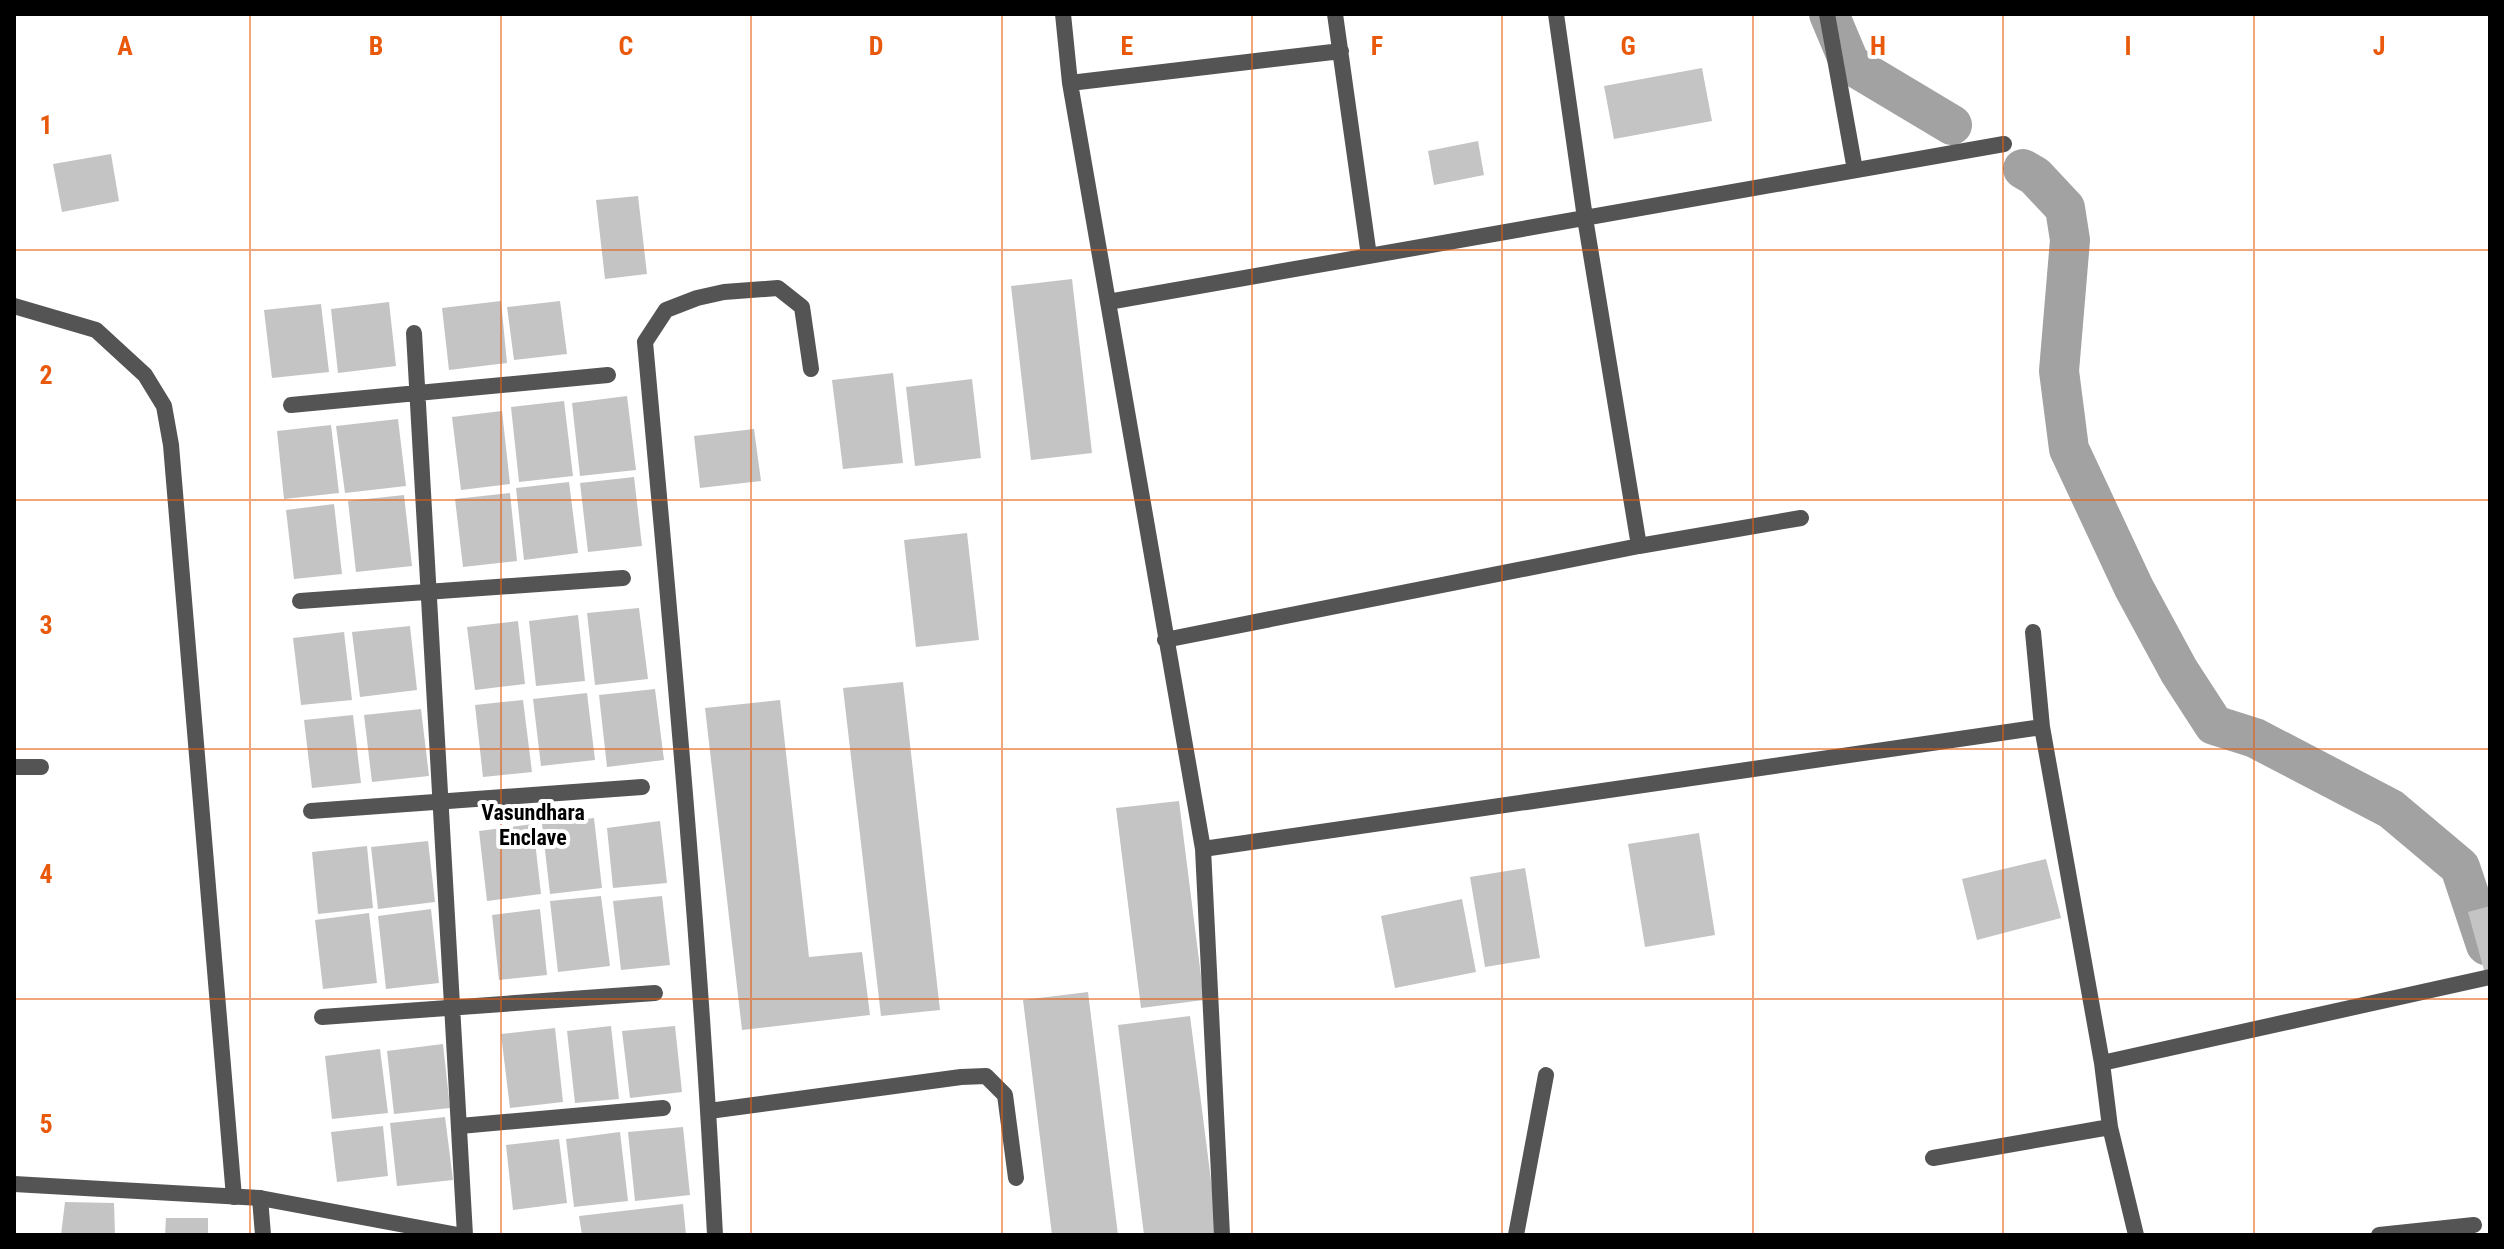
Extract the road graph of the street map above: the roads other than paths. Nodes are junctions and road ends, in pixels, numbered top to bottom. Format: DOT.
graph roads {
  1 [pos="1063,14"];
  2 [pos="1335,14"];
  3 [pos="1556,14"];
  4 [pos="1827,14"];
  5 [pos="1341,51"];
  6 [pos="1070,83"];
  7 [pos="2004,144"];
  8 [pos="1855,170"];
  9 [pos="1585,218"];
  10 [pos="1369,256"];
  11 [pos="1108,302"];
  12 [pos="14,306"];
  13 [pos="414,333"];
  14 [pos="811,369"];
  15 [pos="608,375"];
  16 [pos="418,394"];
  17 [pos="291,405"];
  18 [pos="1801,518"];
  19 [pos="1639,546"];
  20 [pos="623,578"];
  21 [pos="428,592"];
  22 [pos="300,601"];
  23 [pos="2033,632"];
  24 [pos="1165,640"];
  25 [pos="2042,727"];
  26 [pos="14,767"];
  27 [pos="41,767"];
  28 [pos="642,787"];
  29 [pos="441,800"];
  30 [pos="311,811"];
  31 [pos="1203,849"];
  32 [pos="2490,977"];
  33 [pos="655,993"];
  34 [pos="452,1008"];
  35 [pos="322,1017"];
  36 [pos="2102,1063"];
  37 [pos="1546,1075"];
  38 [pos="663,1108"];
  39 [pos="709,1111"];
  40 [pos="460,1126"];
  41 [pos="2110,1127"];
  42 [pos="1933,1158"];
  43 [pos="1016,1178"];
  44 [pos="14,1184"];
  45 [pos="234,1197"];
  46 [pos="260,1198"];
  47 [pos="2474,1225"];
  48 [pos="263,1235"];
  49 [pos="458,1235"];
  50 [pos="465,1235"];
  51 [pos="715,1235"];
  52 [pos="1222,1235"];
  53 [pos="1516,1235"];
  54 [pos="2136,1235"];
  55 [pos="2379,1235"];
  1 -- 6 [label="street"];
  2 -- 5 [label="street"];
  3 -- 9 [label="street"];
  4 -- 8 [label="street"];
  5 -- 6 [label="street"];
  5 -- 10 [label="street"];
  6 -- 11 [label="street"];
  7 -- 8 [label="street"];
  8 -- 9 [label="street"];
  9 -- 10 [label="street"];
  9 -- 19 [label="street"];
  10 -- 11 [label="street"];
  11 -- 24 [label="street"];
  12 -- 45 [label="street"];
  13 -- 16 [label="street"];
  14 -- 39 [label="street"];
  15 -- 16 [label="street"];
  16 -- 17 [label="street"];
  16 -- 21 [label="street"];
  18 -- 19 [label="street"];
  19 -- 24 [label="street"];
  20 -- 21 [label="street"];
  21 -- 22 [label="street"];
  21 -- 29 [label="street"];
  23 -- 25 [label="street"];
  24 -- 31 [label="street"];
  25 -- 31 [label="street"];
  25 -- 36 [label="street"];
  26 -- 27 [label="street"];
  28 -- 29 [label="street"];
  29 -- 30 [label="street"];
  29 -- 34 [label="street"];
  31 -- 52 [label="street"];
  32 -- 36 [label="street"];
  33 -- 34 [label="street"];
  34 -- 35 [label="street"];
  34 -- 40 [label="street"];
  36 -- 41 [label="street"];
  37 -- 53 [label="street"];
  38 -- 40 [label="street"];
  39 -- 43 [label="street"];
  39 -- 51 [label="street"];
  40 -- 50 [label="street"];
  41 -- 42 [label="street"];
  41 -- 54 [label="street"];
  44 -- 45 [label="street"];
  45 -- 46 [label="street"];
  46 -- 48 [label="street"];
  46 -- 49 [label="street"];
  47 -- 55 [label="street"];
}
